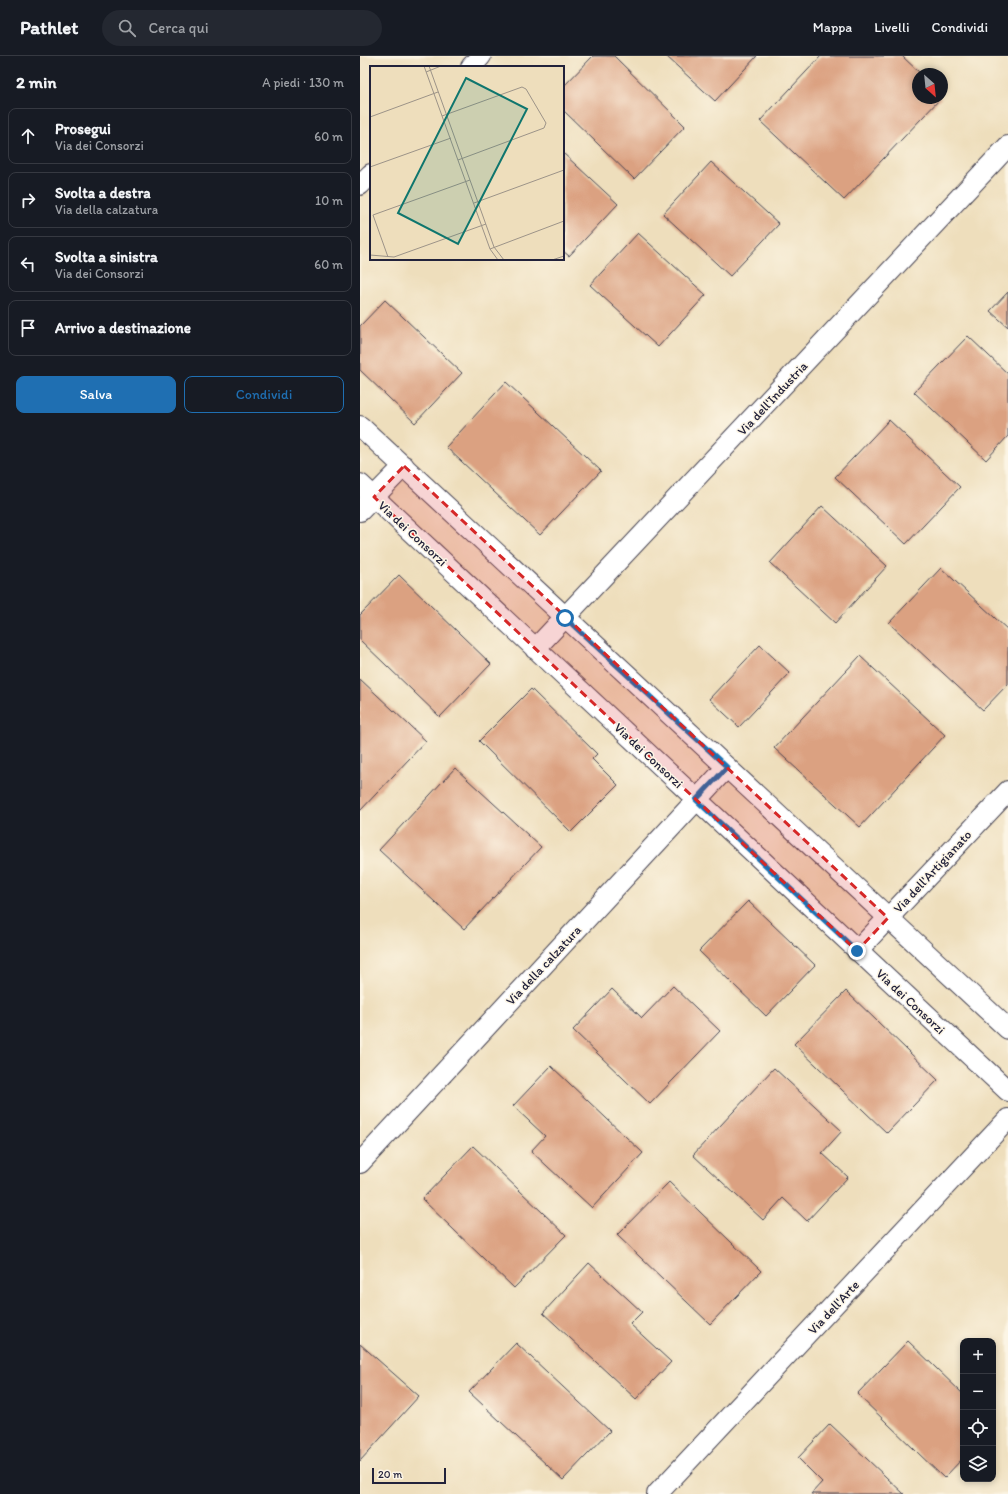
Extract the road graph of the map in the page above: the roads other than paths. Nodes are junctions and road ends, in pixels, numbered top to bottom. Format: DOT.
graph roads {
  1 [pos="481,56"];
  2 [pos="472,66"];
  3 [pos="1008,146"];
  4 [pos="370,175"];
  5 [pos="360,185"];
  6 [pos="360,426"];
  7 [pos="404,466"];
  8 [pos="367,490"];
  9 [pos="360,511"];
  10 [pos="565,618"];
  11 [pos="535,649"];
  12 [pos="727,767"];
  13 [pos="1008,791"];
  14 [pos="696,800"];
  15 [pos="888,918"];
  16 [pos="857,951"];
  17 [pos="1008,1029"];
  18 [pos="1008,1091"];
  19 [pos="1008,1119"];
  20 [pos="360,1163"];
  21 [pos="657,1494"];
  1 -- 2 [label="street"];
  3 -- 10 [label="street, Via dell'Industria"];
  4 -- 5 [label="street"];
  6 -- 7 [label="street"];
  7 -- 8 [label="street"];
  7 -- 10 [label="street"];
  8 -- 9 [label="street"];
  8 -- 11 [label="street, Via dei Consorzi"];
  10 -- 11 [label="street, Via dell'Industria"];
  10 -- 12 [label="street"];
  11 -- 14 [label="street, Via dei Consorzi"];
  12 -- 14 [label="street, Via della calzatura"];
  12 -- 15 [label="street"];
  13 -- 15 [label="street, Via dell'Artigianato"];
  14 -- 16 [label="street, Via dei Consorzi"];
  14 -- 20 [label="street, Via della calzatura"];
  15 -- 16 [label="street, Via dell'Artigianato"];
  15 -- 17 [label="street"];
  16 -- 18 [label="street, Via dei Consorzi"];
  19 -- 21 [label="street, Via dell'Arte"];
}
